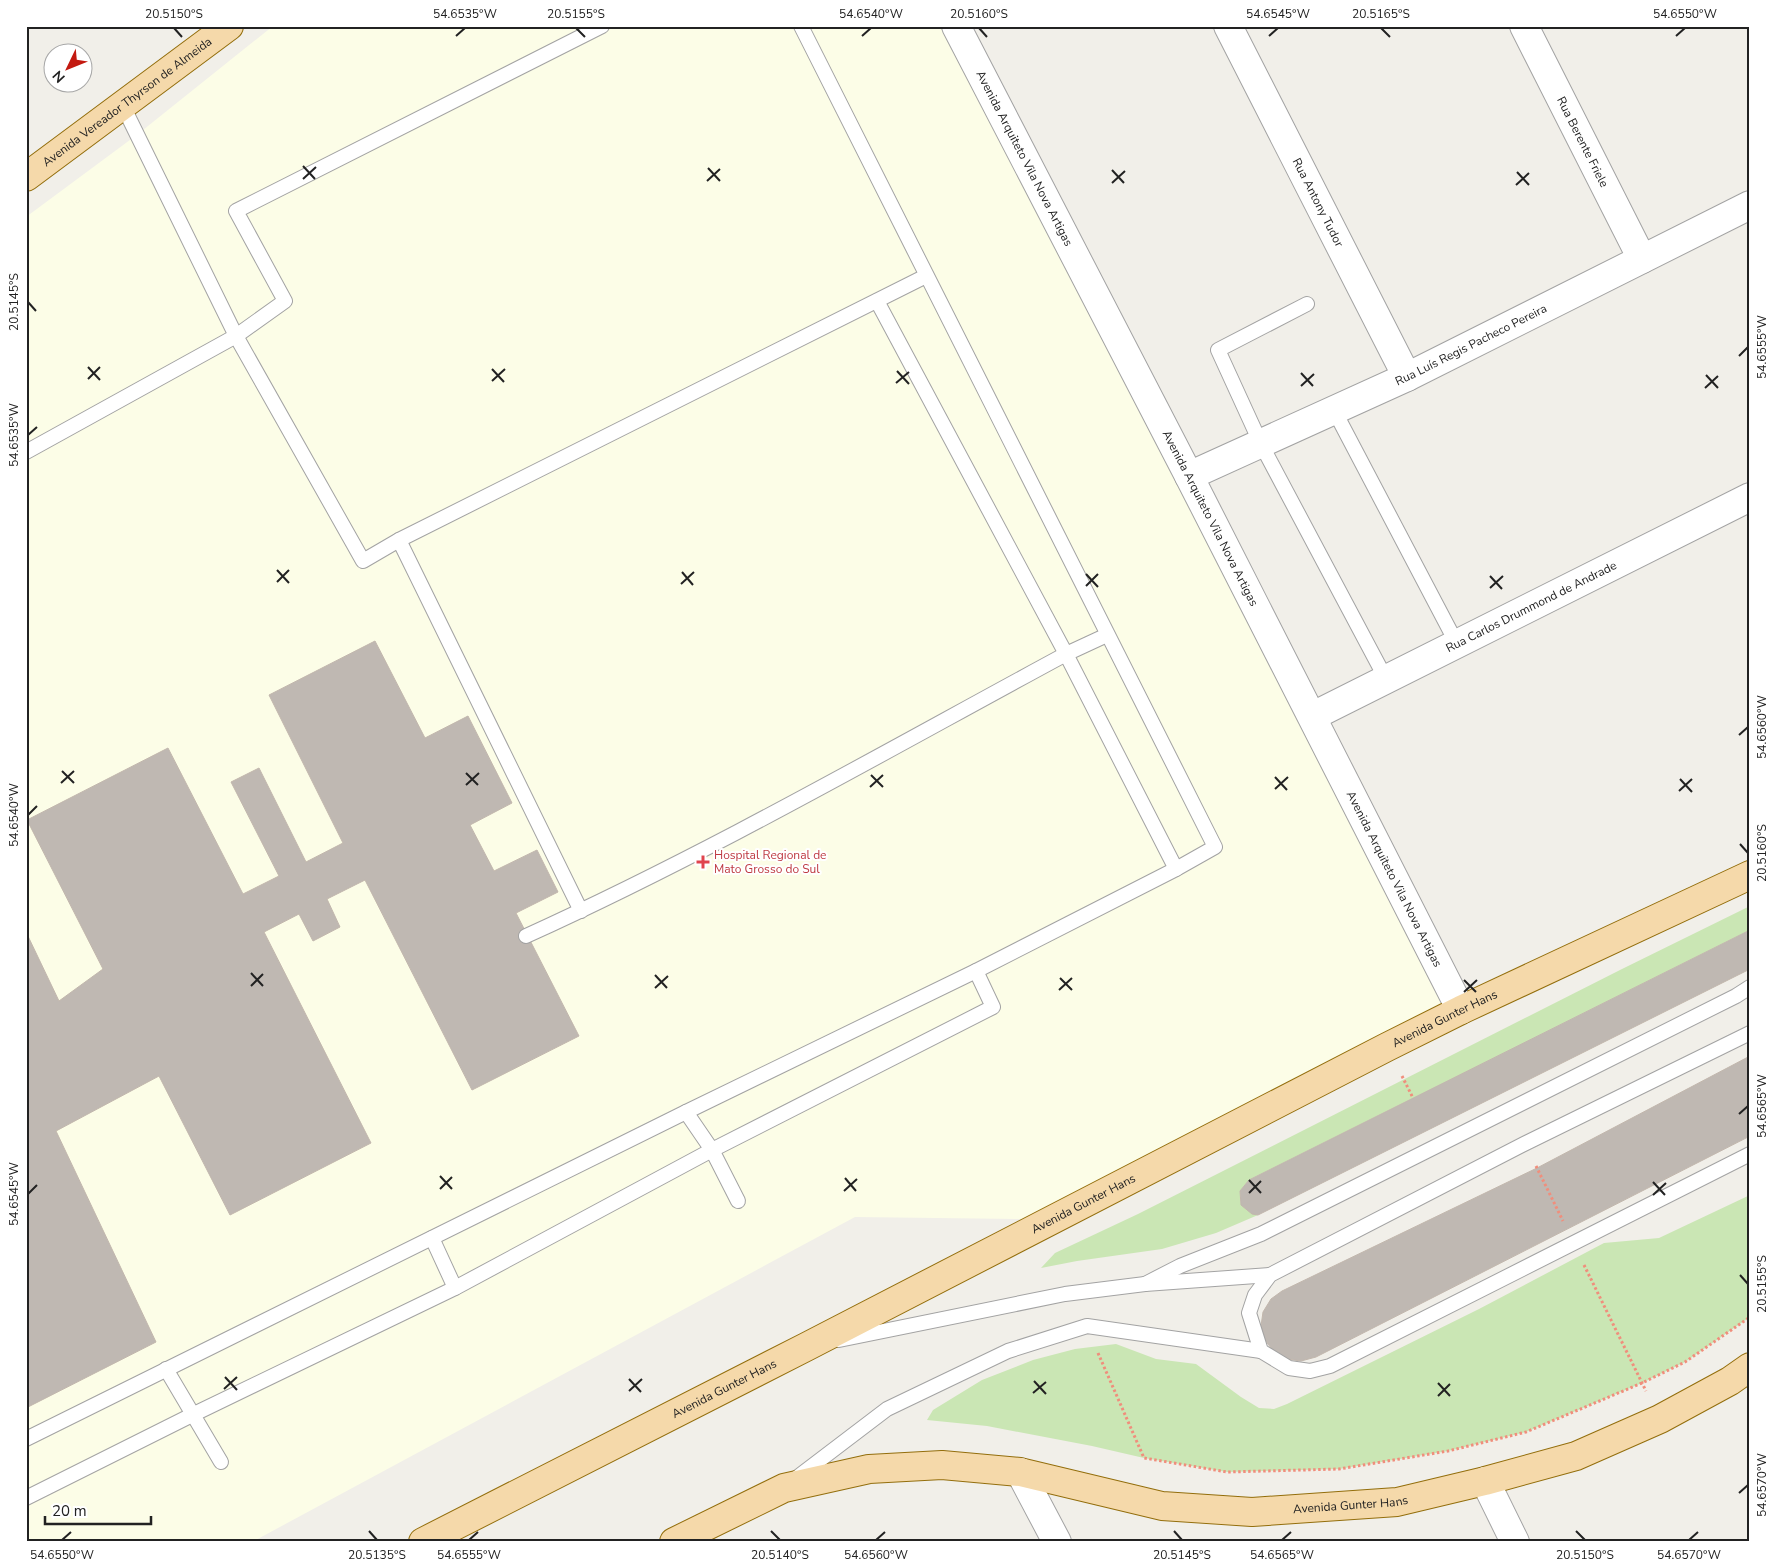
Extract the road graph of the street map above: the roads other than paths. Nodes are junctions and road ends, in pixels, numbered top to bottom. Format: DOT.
graph roads {
  1 [pos="229,26"];
  2 [pos="602,26"];
  3 [pos="801,26"];
  4 [pos="956,26"];
  5 [pos="1228,26"];
  6 [pos="1524,26"];
  7 [pos="123,106"];
  8 [pos="26,177"];
  9 [pos="1750,205"];
  10 [pos="1642,258"];
  11 [pos="926,276"];
  12 [pos="877,301"];
  13 [pos="1307,304"];
  14 [pos="236,336"];
  15 [pos="1406,377"];
  16 [pos="1334,410"];
  17 [pos="1261,444"];
  18 [pos="26,452"];
  19 [pos="1189,476"];
  20 [pos="1750,497"];
  21 [pos="399,540"];
  22 [pos="1107,635"];
  23 [pos="1457,644"];
  24 [pos="1066,654"];
  25 [pos="1386,679"];
  26 [pos="1313,716"];
  27 [pos="1176,869"];
  28 [pos="1750,875"];
  29 [pos="581,911"];
  30 [pos="526,936"];
  31 [pos="976,970"];
  32 [pos="1750,987"];
  33 [pos="1461,1010"];
  34 [pos="1750,1033"];
  35 [pos="686,1112"];
  36 [pos="712,1150"];
  37 [pos="1750,1154"];
  38 [pos="738,1202"];
  39 [pos="432,1238"];
  40 [pos="1270,1275"];
  41 [pos="1145,1284"];
  42 [pos="455,1288"];
  43 [pos="806,1347"];
  44 [pos="1260,1351"];
  45 [pos="1750,1368"];
  46 [pos="166,1369"];
  47 [pos="192,1415"];
  48 [pos="26,1439"];
  49 [pos="221,1462"];
  50 [pos="1020,1472"];
  51 [pos="1485,1481"];
  52 [pos="784,1488"];
  53 [pos="26,1498"];
  54 [pos="422,1542"];
  55 [pos="674,1542"];
  56 [pos="1057,1542"];
  57 [pos="1515,1542"];
  1 -- 7 [label="main road, Avenida Vereador Thyrson de Almeida"];
  2 -- 14 [label="lane"];
  3 -- 11 [label="lane"];
  4 -- 19 [label="street, Avenida Arquiteto Vila Nova Artigas"];
  5 -- 15 [label="street, Rua Antony Tudor"];
  6 -- 10 [label="street, Rua Berente Friele"];
  7 -- 8 [label="main road, Avenida Vereador Thyrson de Almeida"];
  7 -- 14 [label="lane"];
  9 -- 10 [label="street, Rua Luís Regis Pacheco Pereira"];
  10 -- 15 [label="street, Rua Luís Regis Pacheco Pereira"];
  11 -- 12 [label="lane"];
  11 -- 22 [label="lane"];
  12 -- 21 [label="lane"];
  12 -- 24 [label="lane"];
  13 -- 17 [label="lane"];
  14 -- 18 [label="lane"];
  14 -- 21 [label="lane"];
  15 -- 16 [label="street, Rua Luís Regis Pacheco Pereira"];
  16 -- 17 [label="street, Rua Luís Regis Pacheco Pereira"];
  16 -- 23 [label="lane"];
  17 -- 19 [label="street, Rua Luís Regis Pacheco Pereira"];
  17 -- 25 [label="lane"];
  19 -- 26 [label="street, Avenida Arquiteto Vila Nova Artigas"];
  20 -- 23 [label="street, Rua Carlos Drummond de Andrade"];
  21 -- 29 [label="lane"];
  22 -- 24 [label="lane"];
  22 -- 27 [label="lane"];
  23 -- 25 [label="street, Rua Carlos Drummond de Andrade"];
  24 -- 27 [label="lane"];
  24 -- 29 [label="lane"];
  25 -- 26 [label="street, Rua Carlos Drummond de Andrade"];
  26 -- 33 [label="street, Avenida Arquiteto Vila Nova Artigas"];
  27 -- 31 [label="lane"];
  28 -- 33 [label="main road, Avenida Gunter Hans"];
  29 -- 30 [label="lane"];
  31 -- 35 [label="lane"];
  31 -- 36 [label="lane"];
  32 -- 41 [label="lane"];
  33 -- 43 [label="main road, Avenida Gunter Hans"];
  34 -- 40 [label="lane"];
  35 -- 36 [label="lane"];
  35 -- 39 [label="lane"];
  36 -- 38 [label="lane"];
  36 -- 42 [label="lane"];
  37 -- 44 [label="lane"];
  39 -- 42 [label="lane"];
  39 -- 46 [label="lane"];
  40 -- 41 [label="lane"];
  40 -- 44 [label="lane"];
  41 -- 43 [label="lane"];
  42 -- 47 [label="lane"];
  43 -- 54 [label="main road, Avenida Gunter Hans"];
  44 -- 52 [label="lane"];
  45 -- 51 [label="main road, Avenida Gunter Hans"];
  46 -- 47 [label="lane"];
  46 -- 48 [label="lane"];
  47 -- 49 [label="lane"];
  47 -- 53 [label="lane"];
  50 -- 51 [label="main road, Avenida Gunter Hans"];
  50 -- 52 [label="main road, Avenida Gunter Hans"];
  50 -- 56 [label="street"];
  51 -- 57 [label="street"];
  52 -- 55 [label="main road, Avenida Gunter Hans"];
}
